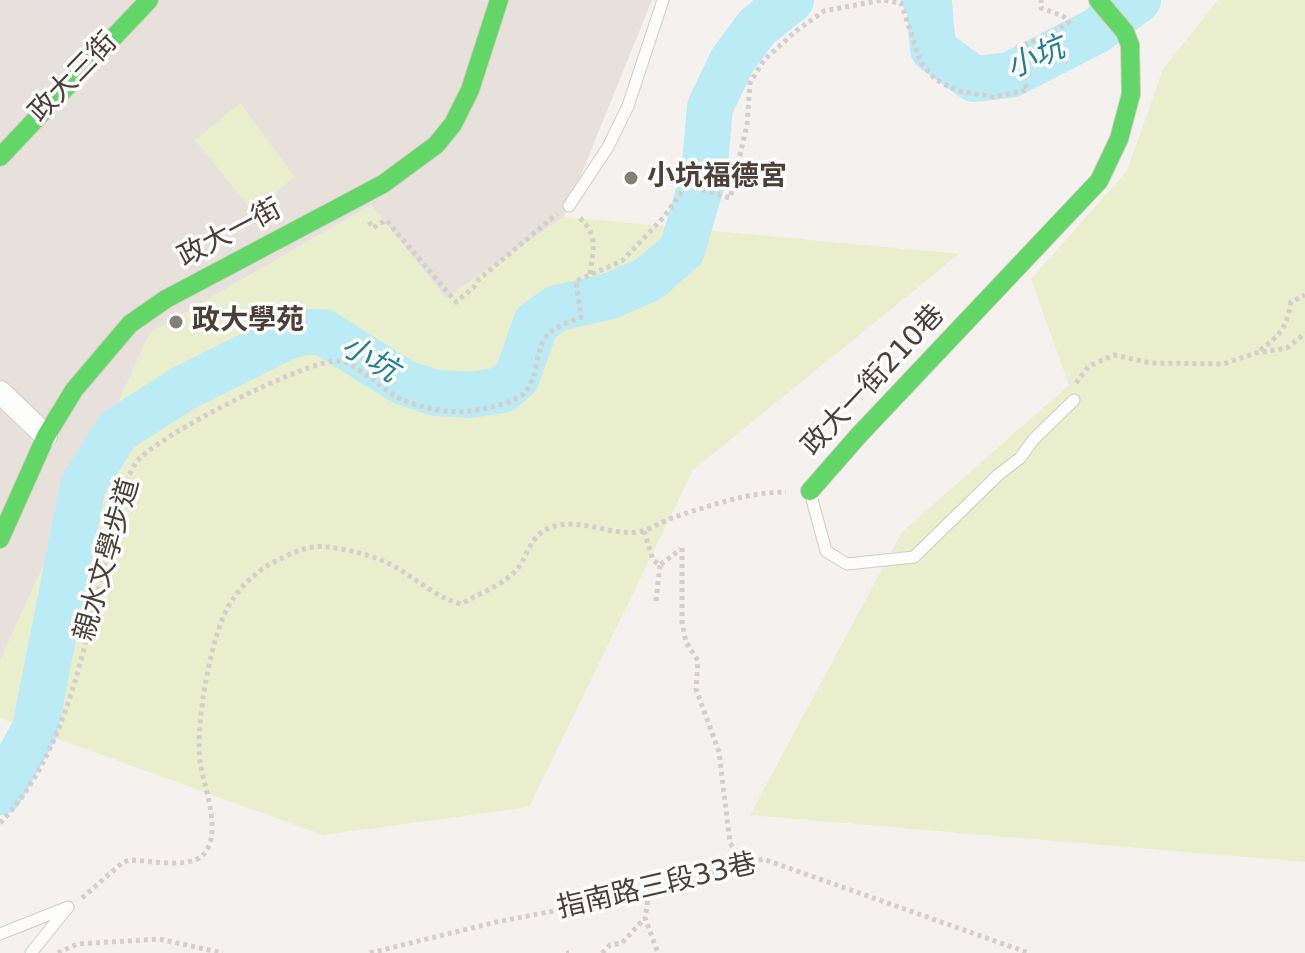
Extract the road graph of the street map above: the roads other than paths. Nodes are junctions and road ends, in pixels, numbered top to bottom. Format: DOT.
graph roads {
  1 [pos="149,0"];
  2 [pos="499,0"];
  3 [pos="663,0"];
  4 [pos="1098,0"];
  5 [pos="0,157"];
  6 [pos="569,206"];
  7 [pos="0,392"];
  8 [pos="1074,400"];
  9 [pos="46,436"];
  10 [pos="810,491"];
  11 [pos="0,539"];
  12 [pos="0,934"];
  13 [pos="31,953"];
  1 -- 5 [label="street, 政大三街"];
  2 -- 9 [label="street, 政大一街"];
  3 -- 6 [label="lane"];
  4 -- 10 [label="street, 政大一街210巷"];
  7 -- 9 [label="street"];
  8 -- 10 [label="lane, 政大一街210巷"];
  9 -- 11 [label="street, 政大一街"];
  12 -- 13 [label="lane"];
}
